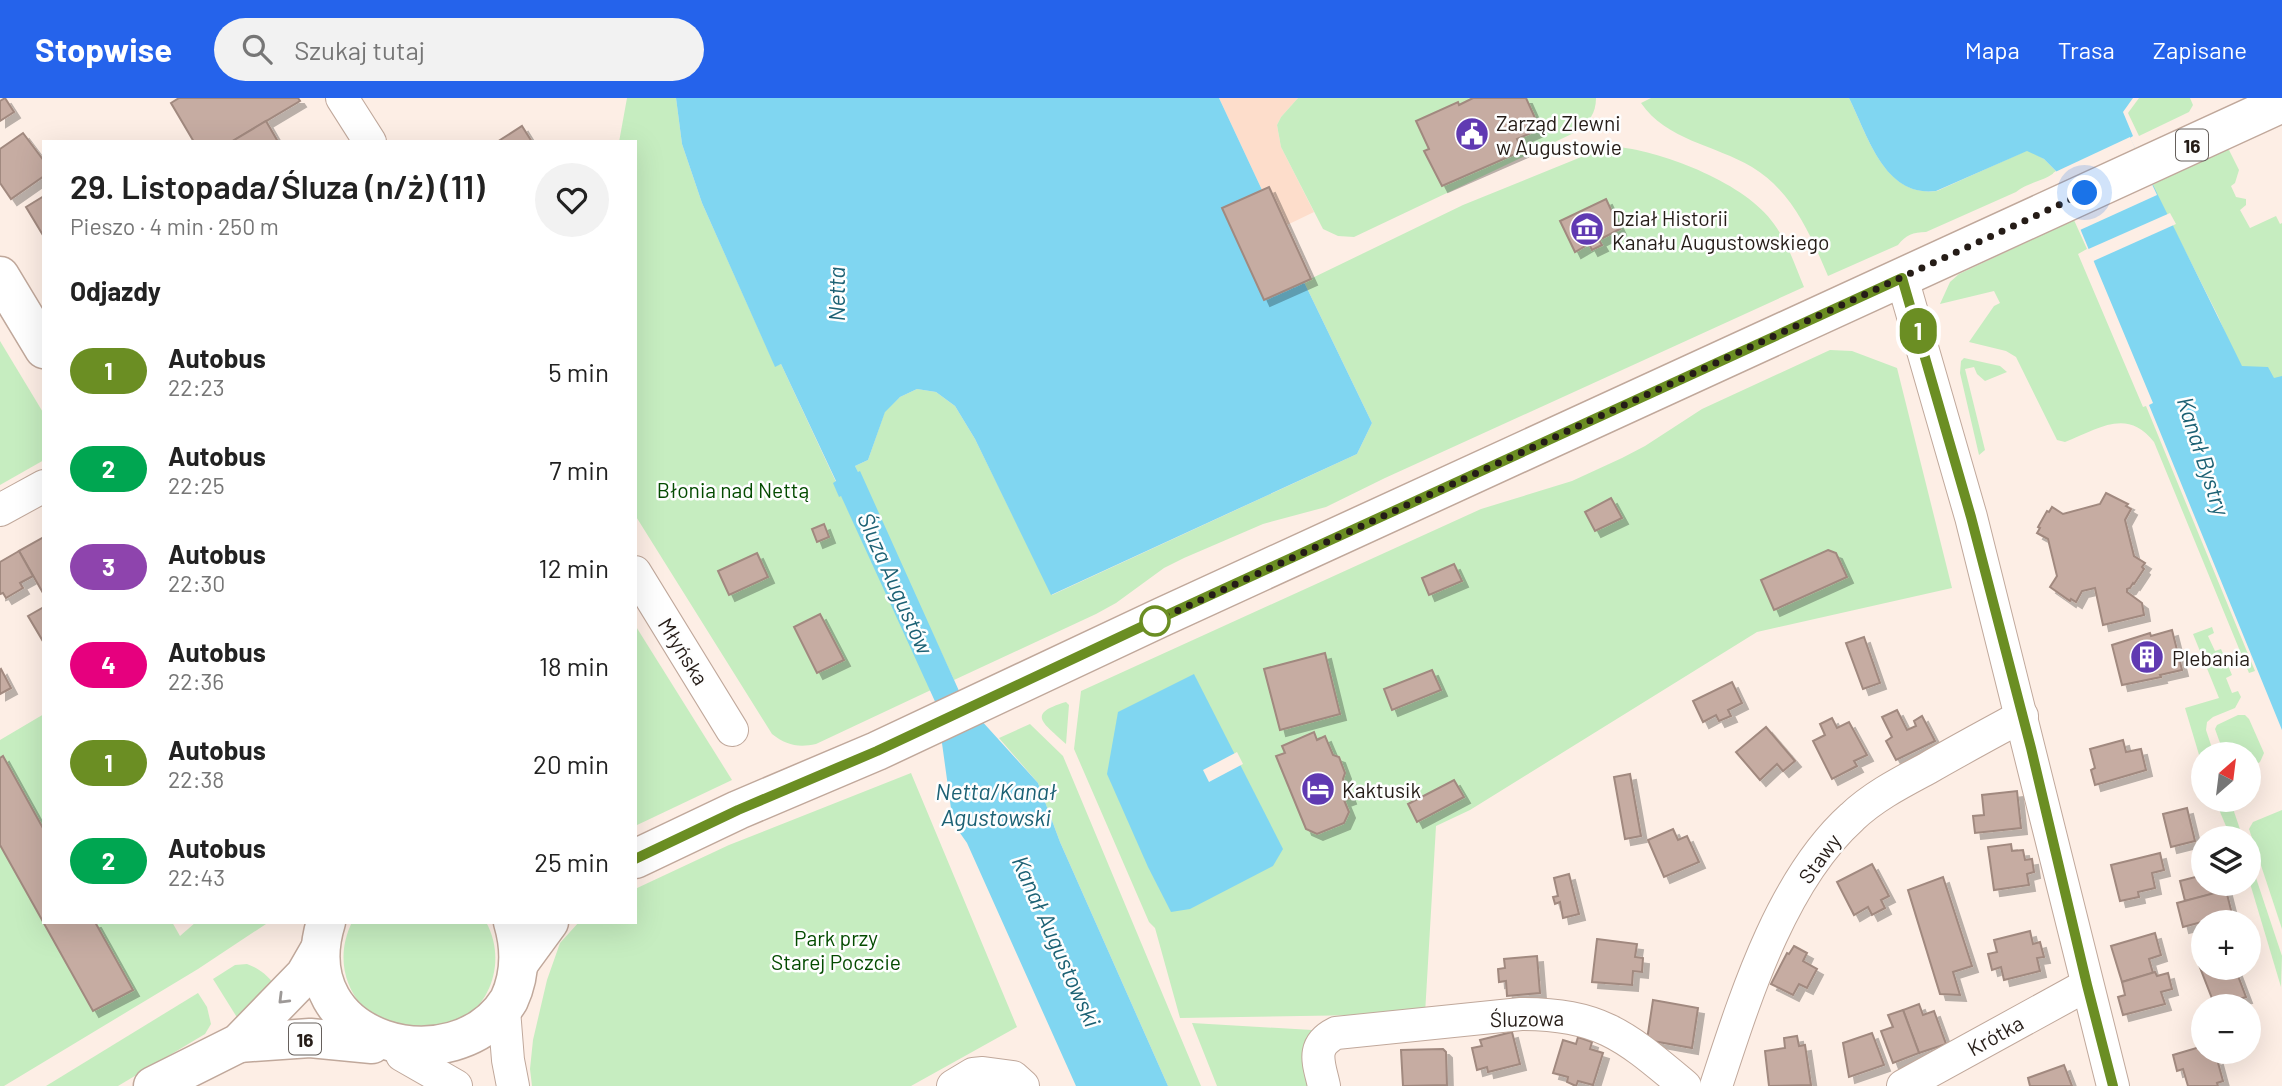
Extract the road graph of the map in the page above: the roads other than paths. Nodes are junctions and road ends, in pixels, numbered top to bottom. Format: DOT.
graph roads {
  1 [pos="342,98"];
  2 [pos="2282,103"];
  3 [pos="369,140"];
  4 [pos="0,276"];
  5 [pos="1902,278"];
  6 [pos="42,346"];
  7 [pos="42,487"];
  8 [pos="0,510"];
  9 [pos="637,575"];
  10 [pos="2022,716"];
  11 [pos="733,730"];
  12 [pos="637,858"];
  13 [pos="514,924"];
  14 [pos="548,924"];
  15 [pos="323,935"];
  16 [pos="519,963"];
  17 [pos="2087,985"];
  18 [pos="504,1010"];
  19 [pos="239,1043"];
  20 [pos="387,1050"];
  21 [pos="153,1086"];
  22 [pos="456,1086"];
  23 [pos="513,1086"];
  24 [pos="953,1086"];
  25 [pos="1023,1086"];
  26 [pos="1324,1086"];
  27 [pos="1685,1086"];
  28 [pos="1716,1086"];
  29 [pos="1903,1086"];
  30 [pos="2113,1086"];
  1 -- 3 [label="street"];
  2 -- 5 [label="main road, 16"];
  4 -- 6 [label="main road"];
  5 -- 10 [label="street"];
  5 -- 12 [label="main road, 16"];
  7 -- 8 [label="street"];
  9 -- 11 [label="street, Młyńska"];
  10 -- 17 [label="street"];
  10 -- 28 [label="street, Stawy"];
  13 -- 16 [label="main road"];
  14 -- 16 [label="main road"];
  15 -- 19 [label="main road, 16, one-way"];
  15 -- 20 [label="main road"];
  16 -- 18 [label="main road"];
  17 -- 29 [label="street, Krótka"];
  17 -- 30 [label="street"];
  18 -- 20 [label="main road"];
  18 -- 23 [label="street"];
  19 -- 20 [label="main road, 16"];
  19 -- 21 [label="main road, 16"];
  20 -- 22 [label="street"];
  24 -- 25 [label="street"];
  26 -- 27 [label="street, Śluzowa"];
}
